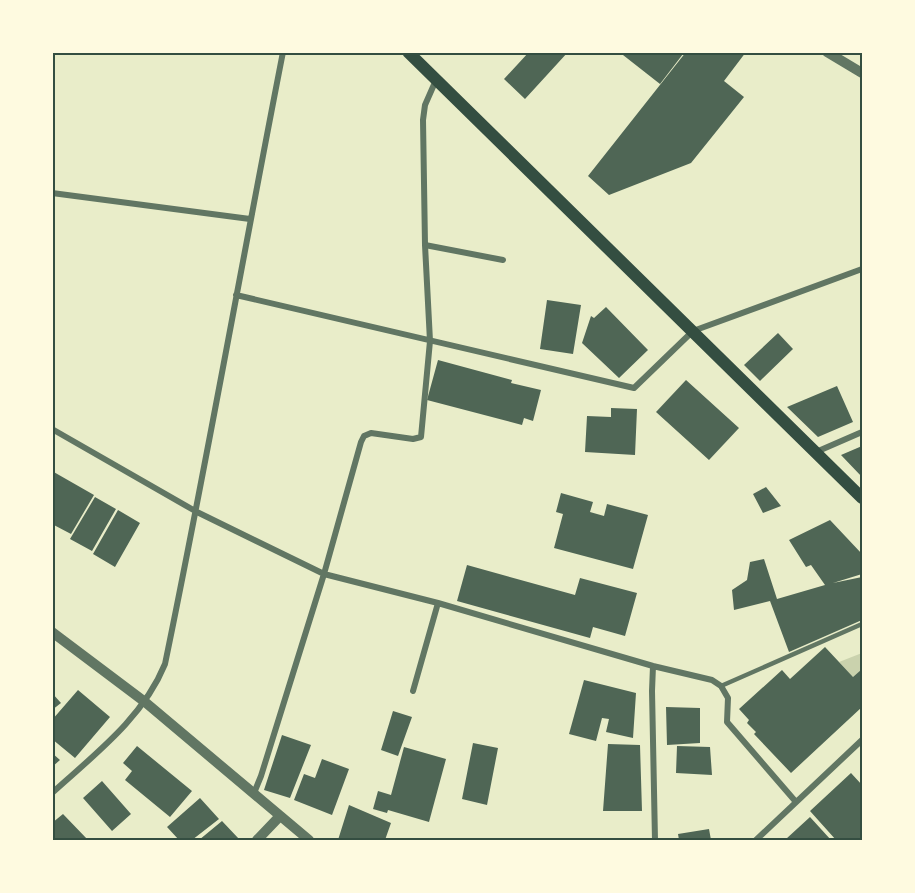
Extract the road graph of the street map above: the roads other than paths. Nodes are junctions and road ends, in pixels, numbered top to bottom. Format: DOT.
graph roads {
  1 [pos="283,52"];
  2 [pos="408,52"];
  3 [pos="827,52"];
  4 [pos="862,73"];
  5 [pos="436,80"];
  6 [pos="52,194"];
  7 [pos="250,219"];
  8 [pos="425,245"];
  9 [pos="503,261"];
  10 [pos="862,269"];
  11 [pos="236,295"];
  12 [pos="693,332"];
  13 [pos="430,341"];
  14 [pos="52,429"];
  15 [pos="862,432"];
  16 [pos="816,452"];
  17 [pos="862,498"];
  18 [pos="197,512"];
  19 [pos="324,574"];
  20 [pos="438,603"];
  21 [pos="862,624"];
  22 [pos="52,632"];
  23 [pos="653,666"];
  24 [pos="721,686"];
  25 [pos="413,691"];
  26 [pos="145,702"];
  27 [pos="862,740"];
  28 [pos="52,793"];
  29 [pos="254,793"];
  30 [pos="796,802"];
  31 [pos="280,816"];
  32 [pos="257,840"];
  33 [pos="309,840"];
  34 [pos="656,840"];
  35 [pos="756,840"];
  1 -- 7 [label="street"];
  2 -- 5 [label="main road"];
  3 -- 4 [label="street"];
  5 -- 8 [label="street"];
  5 -- 12 [label="main road"];
  6 -- 7 [label="street"];
  7 -- 11 [label="street"];
  8 -- 9 [label="street"];
  8 -- 13 [label="street"];
  10 -- 12 [label="street"];
  11 -- 13 [label="street"];
  11 -- 18 [label="street"];
  12 -- 13 [label="street"];
  12 -- 16 [label="main road"];
  13 -- 19 [label="street"];
  14 -- 18 [label="street"];
  15 -- 16 [label="street"];
  16 -- 17 [label="main road"];
  18 -- 19 [label="street"];
  18 -- 26 [label="street"];
  19 -- 20 [label="street"];
  19 -- 29 [label="street"];
  20 -- 23 [label="street"];
  20 -- 25 [label="street"];
  21 -- 24 [label="lane"];
  22 -- 26 [label="street"];
  23 -- 24 [label="street"];
  23 -- 34 [label="street"];
  24 -- 30 [label="street"];
  26 -- 28 [label="street"];
  26 -- 29 [label="street"];
  27 -- 30 [label="street"];
  29 -- 31 [label="street"];
  30 -- 35 [label="street"];
  31 -- 32 [label="street"];
  31 -- 33 [label="street"];
}
